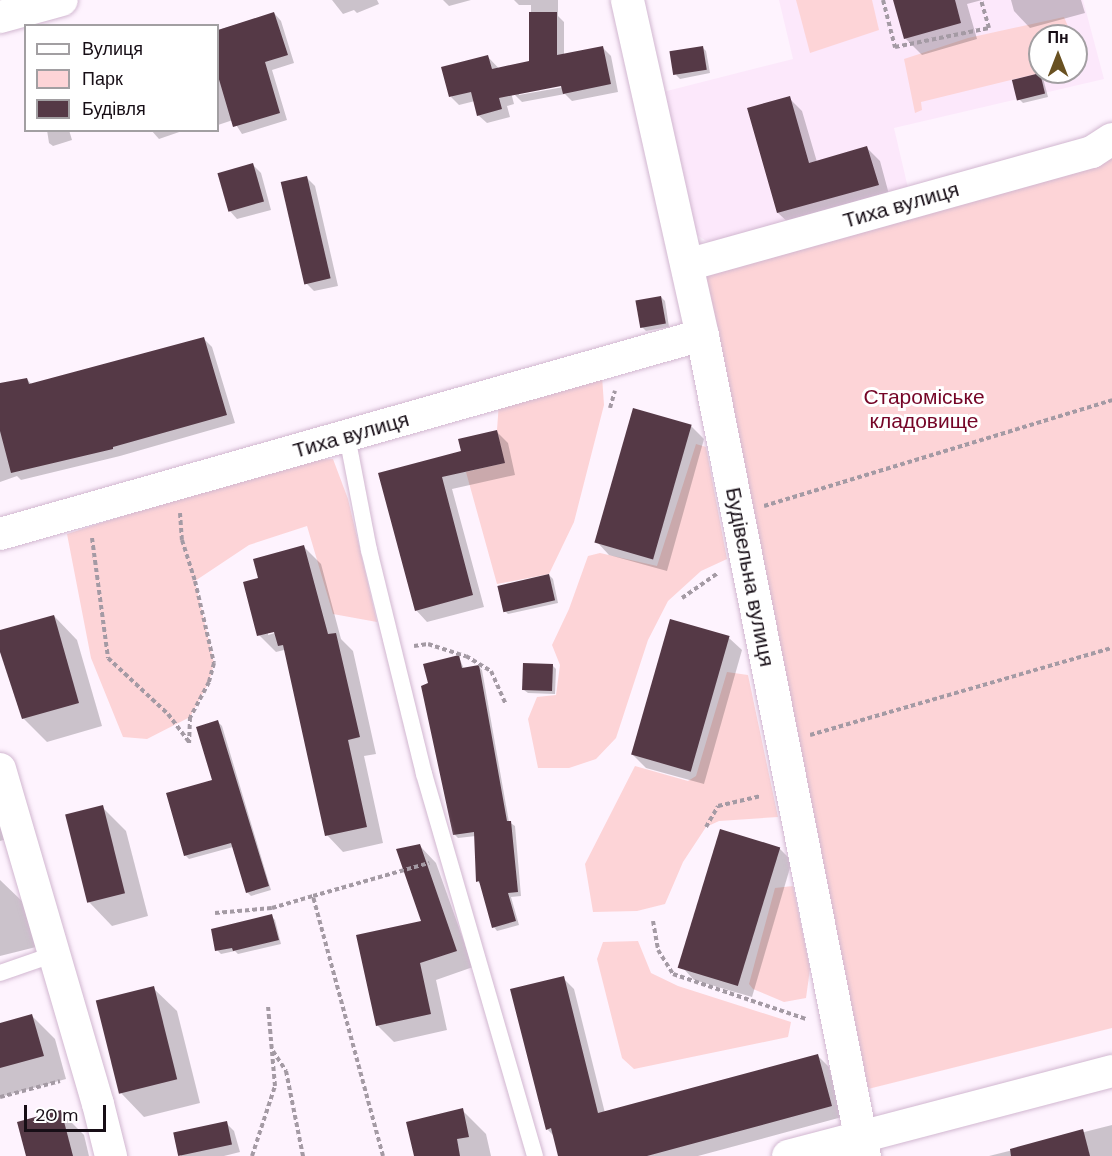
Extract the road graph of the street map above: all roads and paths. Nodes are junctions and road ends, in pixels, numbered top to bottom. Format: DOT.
graph roads {
  1 [pos="62,0"];
  2 [pos="627,0"];
  3 [pos="883,0"];
  4 [pos="981,0"];
  5 [pos="0,17"];
  6 [pos="1112,139"];
  7 [pos="687,265"];
  8 [pos="702,335"];
  9 [pos="1112,400"];
  10 [pos="347,436"];
  11 [pos="178,484"];
  12 [pos="90,508"];
  13 [pos="738,514"];
  14 [pos="0,534"];
  15 [pos="748,563"];
  16 [pos="682,598"];
  17 [pos="1112,648"];
  18 [pos="393,650"];
  19 [pos="506,704"];
  20 [pos="783,743"];
  21 [pos="0,770"];
  22 [pos="792,788"];
  23 [pos="706,827"];
  24 [pos="448,858"];
  25 [pos="314,896"];
  26 [pos="215,913"];
  27 [pos="653,921"];
  28 [pos="55,954"];
  29 [pos="0,973"];
  30 [pos="268,1006"];
  31 [pos="808,1020"];
  32 [pos="272,1049"];
  33 [pos="1112,1071"];
  34 [pos="90,1073"];
  35 [pos="0,1097"];
  36 [pos="862,1146"];
  37 [pos="111,1156"];
  38 [pos="252,1156"];
  39 [pos="303,1156"];
  40 [pos="383,1156"];
  41 [pos="535,1156"];
  42 [pos="788,1156"];
  1 -- 5 [label="street"];
  2 -- 7 [label="street, Будівельна вулиця"];
  3 -- 4 [label="path"];
  6 -- 7 [label="street, Тиха вулиця"];
  7 -- 8 [label="street, Будівельна вулиця"];
  8 -- 10 [label="street, Тиха вулиця"];
  8 -- 13 [label="street, Будівельна вулиця"];
  9 -- 13 [label="path"];
  10 -- 11 [label="street, Тиха вулиця"];
  10 -- 18 [label="lane"];
  11 -- 12 [label="street, Тиха вулиця"];
  11 -- 12 [label="path"];
  12 -- 14 [label="street, Тиха вулиця"];
  13 -- 15 [label="street, Будівельна вулиця"];
  15 -- 16 [label="path"];
  15 -- 20 [label="street, Будівельна вулиця"];
  17 -- 20 [label="path"];
  18 -- 19 [label="path"];
  18 -- 24 [label="lane"];
  20 -- 22 [label="street, Будівельна вулиця"];
  21 -- 28 [label="street"];
  22 -- 23 [label="path"];
  22 -- 36 [label="street, Будівельна вулиця"];
  24 -- 25 [label="path"];
  24 -- 41 [label="lane"];
  25 -- 26 [label="path"];
  25 -- 40 [label="path"];
  27 -- 31 [label="path"];
  28 -- 29 [label="lane"];
  28 -- 34 [label="street"];
  30 -- 32 [label="path"];
  32 -- 38 [label="path"];
  32 -- 39 [label="path"];
  33 -- 36 [label="street"];
  34 -- 35 [label="path"];
  34 -- 37 [label="street"];
  36 -- 42 [label="street"];
}
